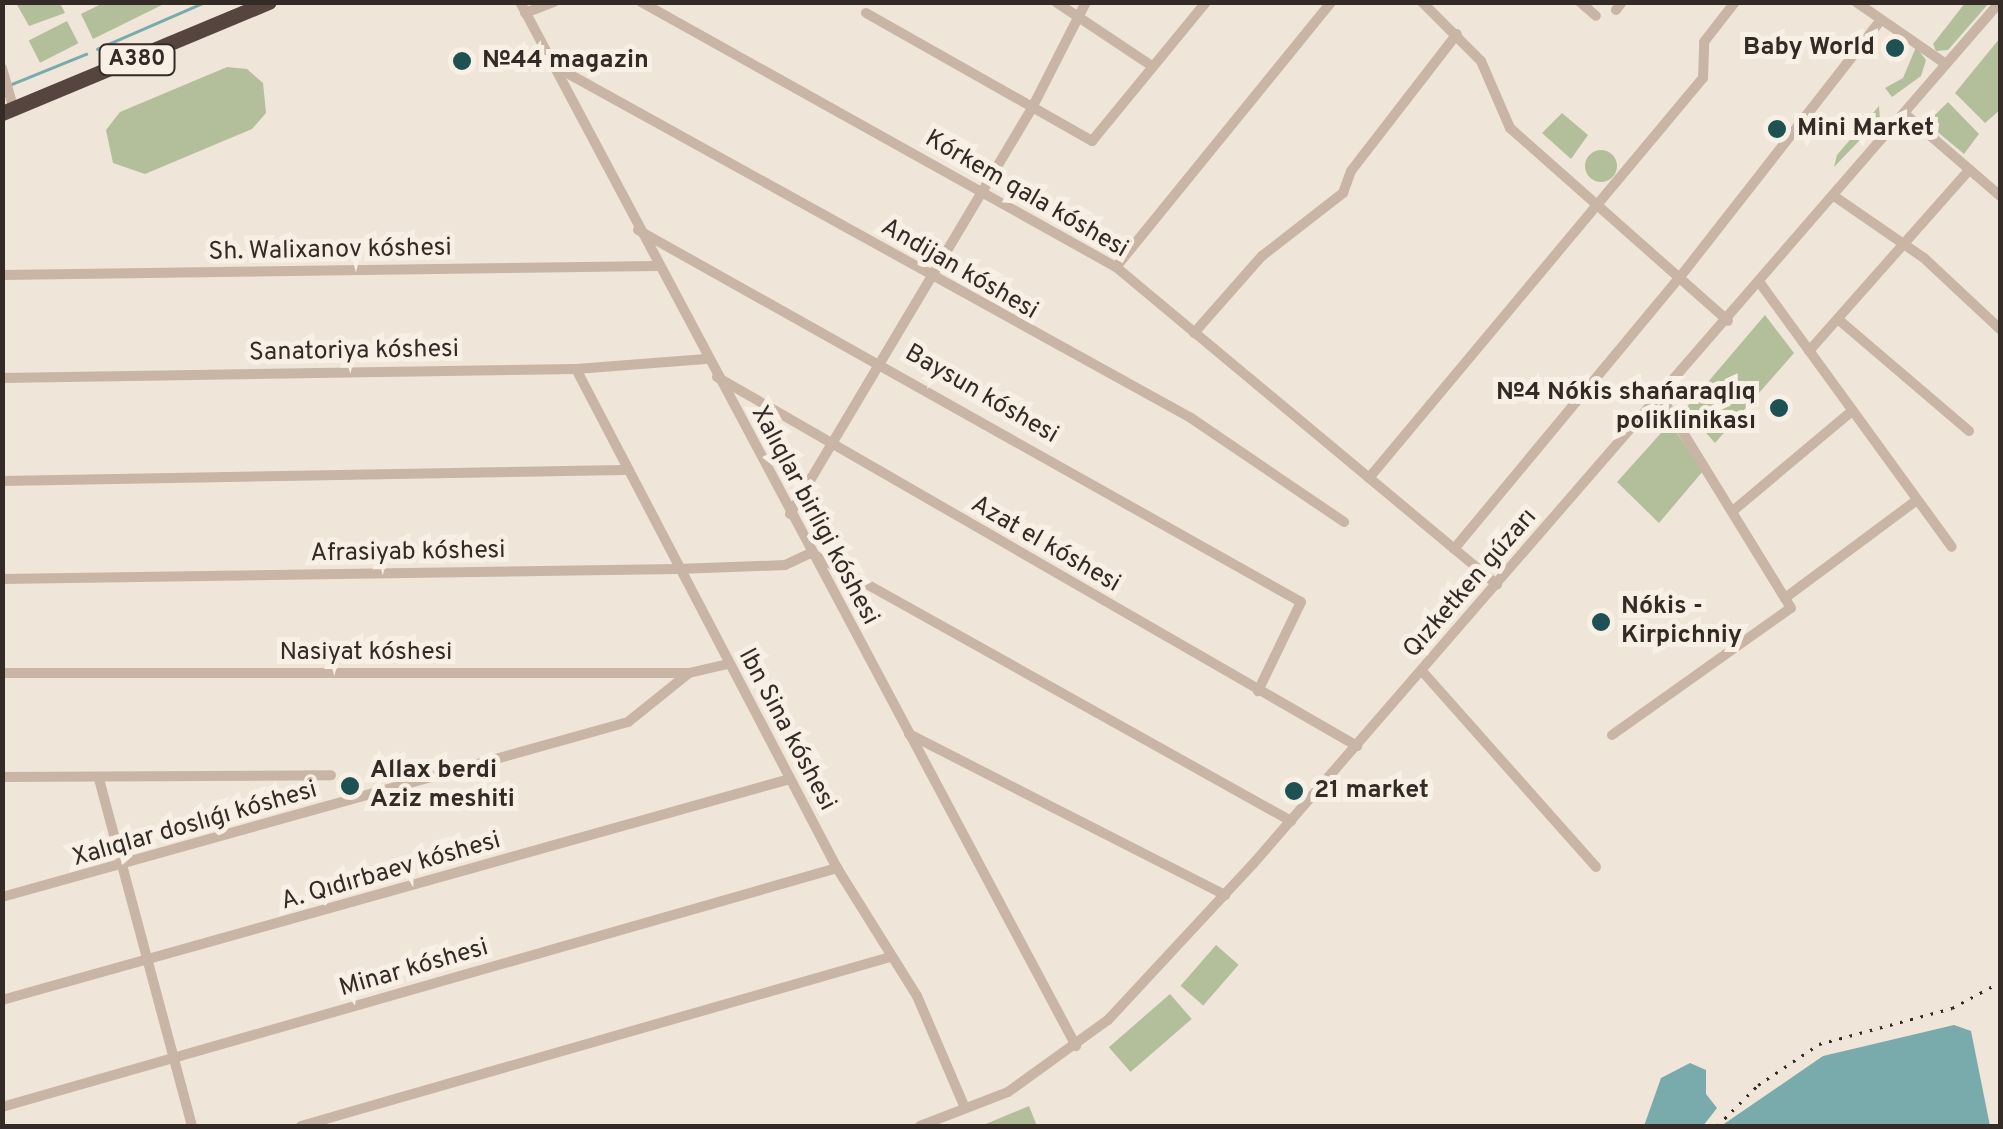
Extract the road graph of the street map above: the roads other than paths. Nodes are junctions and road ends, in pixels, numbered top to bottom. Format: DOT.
graph roads {
  1 [pos="270,2"];
  2 [pos="554,2"];
  3 [pos="641,2"];
  4 [pos="1056,2"];
  5 [pos="1086,2"];
  6 [pos="1206,2"];
  7 [pos="1331,2"];
  8 [pos="1422,2"];
  9 [pos="1580,2"];
  10 [pos="1856,2"];
  11 [pos="2000,2"];
  12 [pos="1734,3"];
  13 [pos="523,8"];
  14 [pos="866,13"];
  15 [pos="1596,16"];
  16 [pos="1078,18"];
  17 [pos="1880,21"];
  18 [pos="1457,34"];
  19 [pos="548,63"];
  20 [pos="1946,64"];
  21 [pos="1152,66"];
  22 [pos="5,74"];
  23 [pos="1032,108"];
  24 [pos="8,112"];
  25 [pos="1904,113"];
  26 [pos="1969,170"];
  27 [pos="983,193"];
  28 [pos="1834,196"];
  29 [pos="2000,196"];
  30 [pos="1598,206"];
  31 [pos="638,230"];
  32 [pos="1901,248"];
  33 [pos="657,266"];
  34 [pos="1116,267"];
  35 [pos="2,275"];
  36 [pos="1680,277"];
  37 [pos="932,278"];
  38 [pos="1760,283"];
  39 [pos="1839,320"];
  40 [pos="1728,321"];
  41 [pos="2000,329"];
  42 [pos="1194,333"];
  43 [pos="1810,351"];
  44 [pos="706,359"];
  45 [pos="883,362"];
  46 [pos="576,368"];
  47 [pos="716,376"];
  48 [pos="2,378"];
  49 [pos="1661,397"];
  50 [pos="1853,410"];
  51 [pos="1970,431"];
  52 [pos="834,447"];
  53 [pos="624,470"];
  54 [pos="1368,478"];
  55 [pos="2,481"];
  56 [pos="1916,500"];
  57 [pos="1734,510"];
  58 [pos="790,514"];
  59 [pos="1344,522"];
  60 [pos="1952,547"];
  61 [pos="1454,548"];
  62 [pos="811,553"];
  63 [pos="678,569"];
  64 [pos="2,578"];
  65 [pos="1498,584"];
  66 [pos="1788,603"];
  67 [pos="728,664"];
  68 [pos="1422,671"];
  69 [pos="2,673"];
  70 [pos="689,673"];
  71 [pos="1258,690"];
  72 [pos="908,733"];
  73 [pos="1612,735"];
  74 [pos="1357,746"];
  75 [pos="330,775"];
  76 [pos="2,778"];
  77 [pos="99,779"];
  78 [pos="790,779"];
  79 [pos="1291,821"];
  80 [pos="122,867"];
  81 [pos="1596,867"];
  82 [pos="837,868"];
  83 [pos="1224,896"];
  84 [pos="2,897"];
  85 [pos="890,957"];
  86 [pos="147,962"];
  87 [pos="2,1000"];
  88 [pos="1076,1046"];
  89 [pos="173,1060"];
  90 [pos="2,1107"];
  91 [pos="966,1108"];
  92 [pos="192,1126"];
  93 [pos="301,1126"];
  94 [pos="920,1126"];
  1 -- 24 [label="highway, A380"];
  2 -- 13 [label="street"];
  3 -- 27 [label="street, Kórkem qala kóshesi"];
  4 -- 16 [label="street"];
  5 -- 16 [label="street"];
  6 -- 21 [label="street"];
  7 -- 34 [label="street"];
  8 -- 18 [label="street"];
  9 -- 15 [label="street"];
  10 -- 17 [label="street"];
  11 -- 20 [label="street, Qızketken gúzarı"];
  12 -- 30 [label="street"];
  13 -- 19 [label="street, Xalıqlar birligi kóshesi"];
  14 -- 23 [label="street"];
  16 -- 21 [label="street"];
  16 -- 23 [label="street"];
  17 -- 20 [label="street"];
  17 -- 36 [label="street"];
  18 -- 30 [label="street"];
  18 -- 42 [label="street"];
  19 -- 31 [label="street, Xalıqlar birligi kóshesi"];
  19 -- 37 [label="street, Andijan kóshesi"];
  20 -- 25 [label="street, Qızketken gúzarı"];
  21 -- 23 [label="street"];
  22 -- 24 [label="street"];
  23 -- 27 [label="street"];
  25 -- 26 [label="street"];
  25 -- 28 [label="street, Qızketken gúzarı"];
  26 -- 29 [label="street"];
  26 -- 32 [label="street"];
  27 -- 34 [label="street, Kórkem qala kóshesi"];
  27 -- 37 [label="street"];
  28 -- 32 [label="street"];
  28 -- 38 [label="street, Qızketken gúzarı"];
  30 -- 36 [label="street"];
  30 -- 54 [label="street"];
  31 -- 33 [label="street, Xalıqlar birligi kóshesi"];
  31 -- 45 [label="street, Baysun kóshesi"];
  32 -- 39 [label="street"];
  32 -- 41 [label="street"];
  33 -- 35 [label="street, Sh. Walixanov kóshesi"];
  33 -- 44 [label="street, Xalıqlar birligi kóshesi"];
  34 -- 42 [label="street, Kórkem qala kóshesi"];
  36 -- 40 [label="street"];
  36 -- 61 [label="street"];
  37 -- 45 [label="street"];
  37 -- 59 [label="street, Andijan kóshesi"];
  38 -- 40 [label="street, Qızketken gúzarı"];
  38 -- 43 [label="street"];
  39 -- 43 [label="street"];
  39 -- 51 [label="street"];
  40 -- 49 [label="street, Qızketken gúzarı"];
  42 -- 54 [label="street, Kórkem qala kóshesi"];
  43 -- 50 [label="street"];
  44 -- 46 [label="street, Sanatoriya kóshesi"];
  44 -- 47 [label="street, Xalıqlar birligi kóshesi"];
  45 -- 52 [label="street"];
  45 -- 71 [label="street, Baysun kóshesi"];
  46 -- 48 [label="street, Sanatoriya kóshesi"];
  46 -- 53 [label="street, Ibn Sina kóshesi"];
  47 -- 52 [label="street, Azat el kóshesi"];
  47 -- 58 [label="street, Xalıqlar birligi kóshesi"];
  49 -- 57 [label="street"];
  49 -- 65 [label="street, Qızketken gúzarı"];
  50 -- 56 [label="street"];
  50 -- 57 [label="street"];
  52 -- 58 [label="street"];
  52 -- 71 [label="street, Azat el kóshesi"];
  53 -- 55 [label="street"];
  53 -- 63 [label="street, Ibn Sina kóshesi"];
  54 -- 61 [label="street, Kórkem qala kóshesi"];
  56 -- 60 [label="street"];
  56 -- 66 [label="street"];
  57 -- 66 [label="street"];
  58 -- 62 [label="street, Xalıqlar birligi kóshesi"];
  61 -- 65 [label="street, Kórkem qala kóshesi"];
  62 -- 63 [label="street, Afrasiyab kóshesi"];
  62 -- 72 [label="street, Xalıqlar birligi kóshesi"];
  62 -- 79 [label="street"];
  63 -- 64 [label="street, Afrasiyab kóshesi"];
  63 -- 67 [label="street, Ibn Sina kóshesi"];
  65 -- 68 [label="street, Qızketken gúzarı"];
  66 -- 73 [label="street"];
  67 -- 70 [label="street, Nasiyat kóshesi"];
  67 -- 78 [label="street, Ibn Sina kóshesi"];
  68 -- 74 [label="street, Qızketken gúzarı"];
  68 -- 81 [label="street"];
  69 -- 70 [label="street, Nasiyat kóshesi"];
  70 -- 80 [label="street, Xalıqlar doslıǵı kóshesi"];
  71 -- 74 [label="street, Azat el kóshesi"];
  72 -- 83 [label="street"];
  72 -- 88 [label="street, Xalıqlar birligi kóshesi"];
  74 -- 79 [label="street, Qızketken gúzarı"];
  75 -- 77 [label="street"];
  76 -- 77 [label="street"];
  77 -- 80 [label="street"];
  78 -- 82 [label="street, Ibn Sina kóshesi"];
  78 -- 86 [label="street, A. Qıdırbaev kóshesi"];
  79 -- 83 [label="street, Qızketken gúzarı"];
  80 -- 84 [label="street, Xalıqlar doslıǵı kóshesi"];
  80 -- 86 [label="street"];
  82 -- 85 [label="street, Ibn Sina kóshesi"];
  82 -- 89 [label="street, Minar kóshesi"];
  83 -- 88 [label="street, Qızketken gúzarı"];
  85 -- 91 [label="street, Ibn Sina kóshesi"];
  85 -- 93 [label="street"];
  86 -- 87 [label="street, A. Qıdırbaev kóshesi"];
  86 -- 89 [label="street"];
  88 -- 91 [label="street, Qızketken gúzarı"];
  89 -- 90 [label="street, Minar kóshesi"];
  89 -- 92 [label="street"];
  91 -- 94 [label="street, Qızketken gúzarı"];
}
